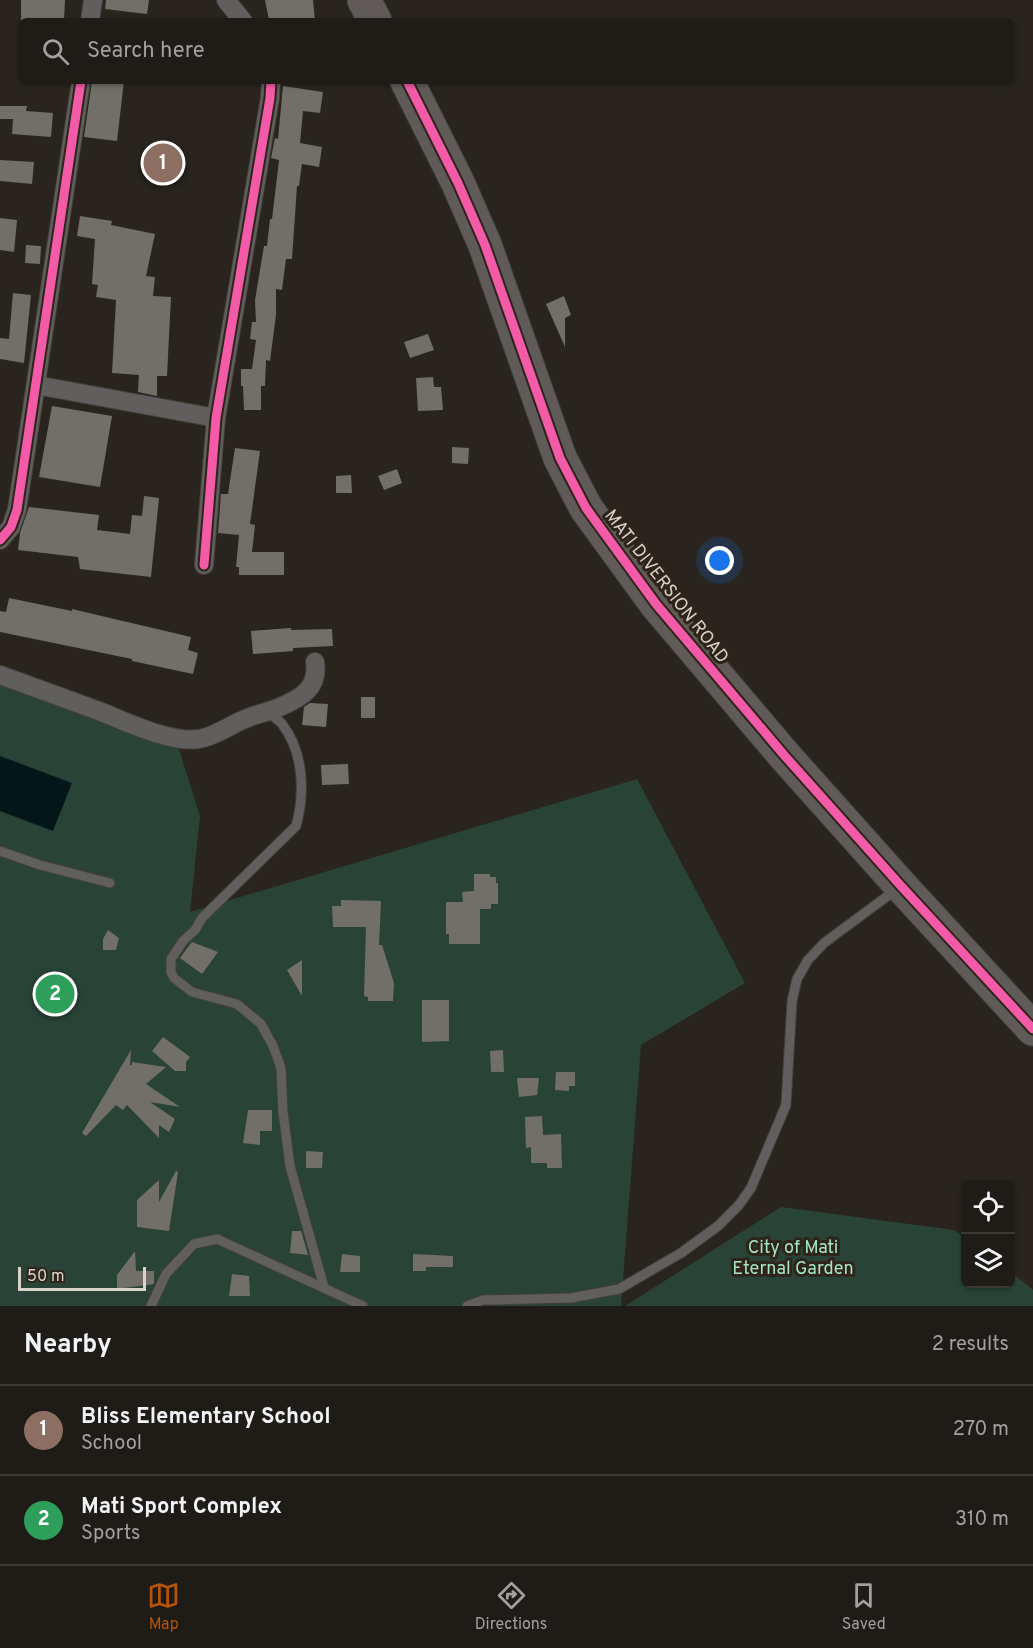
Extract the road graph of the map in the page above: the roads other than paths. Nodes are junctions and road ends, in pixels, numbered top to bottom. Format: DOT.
graph roads {
  1 [pos="93,0"];
  2 [pos="226,0"];
  3 [pos="364,0"];
  4 [pos="90,18"];
  5 [pos="241,18"];
  6 [pos="373,18"];
  7 [pos="81,84"];
  8 [pos="271,84"];
  9 [pos="409,84"];
  10 [pos="36,385"];
  11 [pos="216,418"];
  12 [pos="0,540"];
  13 [pos="204,565"];
  14 [pos="315,662"];
  15 [pos="0,675"];
  16 [pos="268,712"];
  17 [pos="0,851"];
  18 [pos="110,883"];
  19 [pos="901,886"];
  20 [pos="1033,1029"];
  21 [pos="324,1287"];
  22 [pos="151,1306"];
  23 [pos="363,1306"];
  24 [pos="466,1306"];
  1 -- 4 [label="street"];
  2 -- 5 [label="street"];
  3 -- 6 [label="highway"];
  7 -- 10 [label="street"];
  8 -- 11 [label="street"];
  9 -- 19 [label="highway, MATI DIVERSION ROAD"];
  10 -- 11 [label="street"];
  10 -- 12 [label="street"];
  11 -- 13 [label="street"];
  14 -- 16 [label="street"];
  15 -- 16 [label="street"];
  16 -- 21 [label="lane"];
  17 -- 18 [label="lane"];
  19 -- 20 [label="highway, MATI DIVERSION ROAD"];
  19 -- 24 [label="lane"];
  21 -- 22 [label="lane"];
  21 -- 23 [label="lane"];
}
